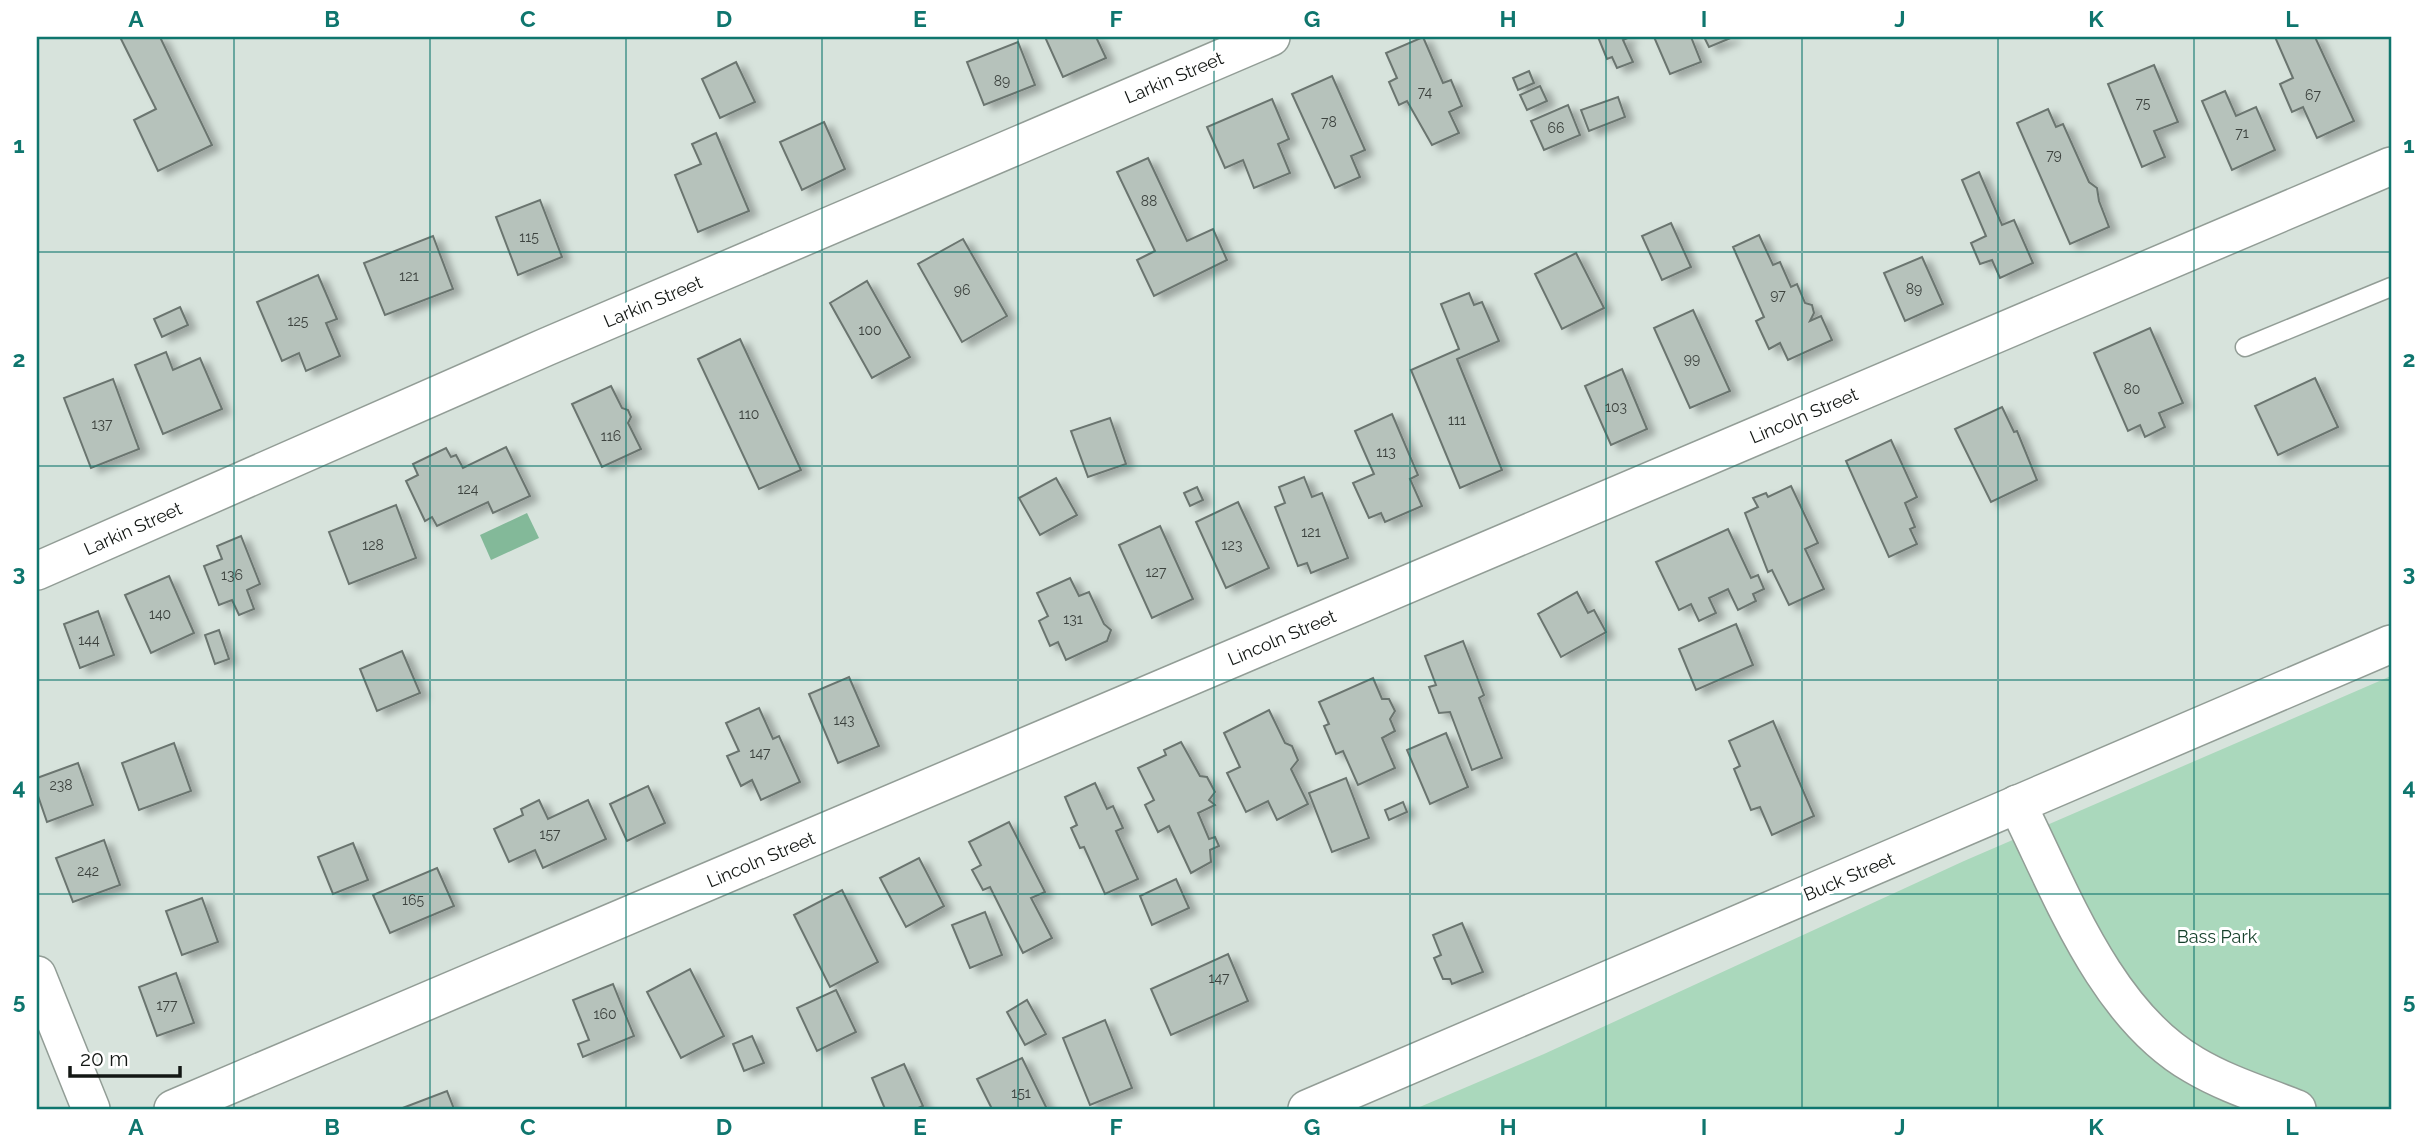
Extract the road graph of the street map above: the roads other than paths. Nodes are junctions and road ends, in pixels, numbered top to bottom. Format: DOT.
graph roads {
  1 [pos="1271,37"];
  2 [pos="2391,166"];
  3 [pos="2391,287"];
  4 [pos="2245,347"];
  5 [pos="37,571"];
  6 [pos="2391,644"];
  7 [pos="2017,804"];
  8 [pos="37,975"];
  9 [pos="91,1109"];
  10 [pos="173,1109"];
  11 [pos="1307,1109"];
  12 [pos="2297,1109"];
  1 -- 5 [label="street, Larkin Street"];
  2 -- 10 [label="street, Lincoln Street"];
  3 -- 4 [label="lane"];
  6 -- 7 [label="street, Buck Street"];
  7 -- 11 [label="street, Buck Street"];
  7 -- 12 [label="street"];
  8 -- 9 [label="street"];
}
